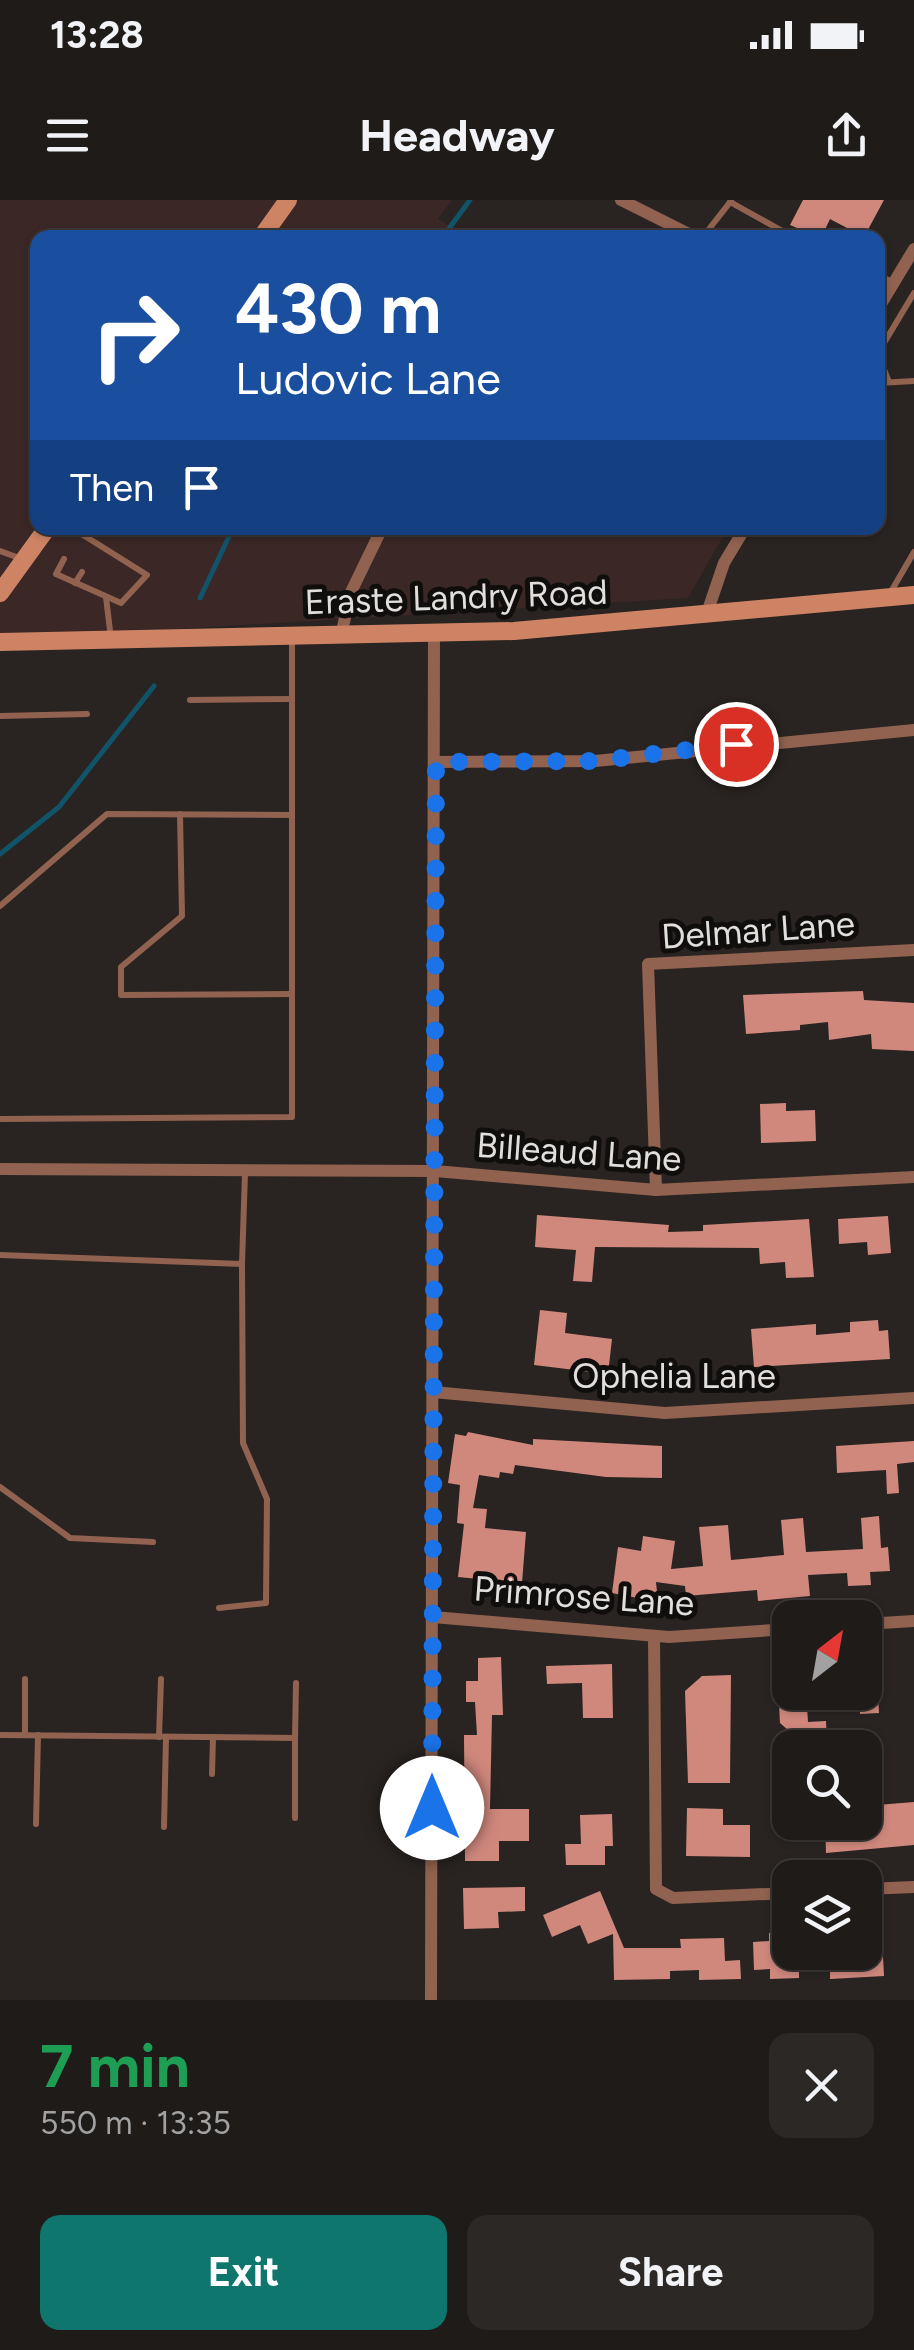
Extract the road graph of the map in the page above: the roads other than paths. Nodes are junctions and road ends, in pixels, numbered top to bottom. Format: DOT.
graph roads {
  1 [pos="288,200"];
  2 [pos="621,200"];
  3 [pos="731,201"];
  4 [pos="266,230"];
  5 [pos="683,230"];
  6 [pos="706,230"];
  7 [pos="781,230"];
  8 [pos="914,248"];
  9 [pos="885,279"];
  10 [pos="893,283"];
  11 [pos="914,292"];
  12 [pos="885,297"];
  13 [pos="885,341"];
  14 [pos="885,371"];
  15 [pos="914,381"];
  16 [pos="885,382"];
  17 [pos="889,382"];
  18 [pos="42,535"];
  19 [pos="79,535"];
  20 [pos="83,535"];
  21 [pos="379,535"];
  22 [pos="741,535"];
  23 [pos="76,541"];
  24 [pos="100,545"];
  25 [pos="0,551"];
  26 [pos="914,552"];
  27 [pos="93,554"];
  28 [pos="120,558"];
  29 [pos="64,559"];
  30 [pos="24,560"];
  31 [pos="114,568"];
  32 [pos="82,572"];
  33 [pos="75,583"];
  34 [pos="102,592"];
  35 [pos="0,593"];
  36 [pos="914,595"];
  37 [pos="888,596"];
  38 [pos="708,613"];
  39 [pos="434,634"];
  40 [pos="342,635"];
  41 [pos="292,636"];
  42 [pos="111,639"];
  43 [pos="0,642"];
  44 [pos="292,699"];
  45 [pos="190,700"];
  46 [pos="88,714"];
  47 [pos="0,716"];
  48 [pos="914,730"];
  49 [pos="436,762"];
  50 [pos="180,814"];
  51 [pos="292,815"];
  52 [pos="0,906"];
  53 [pos="914,950"];
  54 [pos="292,994"];
  55 [pos="0,1118"];
  56 [pos="0,1170"];
  57 [pos="245,1172"];
  58 [pos="435,1172"];
  59 [pos="914,1177"];
  60 [pos="656,1190"];
  61 [pos="0,1254"];
  62 [pos="242,1264"];
  63 [pos="433,1392"];
  64 [pos="914,1398"];
  65 [pos="0,1487"];
  66 [pos="153,1542"];
  67 [pos="219,1608"];
  68 [pos="434,1617"];
  69 [pos="914,1621"];
  70 [pos="882,1623"];
  71 [pos="772,1630"];
  72 [pos="654,1636"];
  73 [pos="25,1679"];
  74 [pos="161,1679"];
  75 [pos="296,1683"];
  76 [pos="0,1735"];
  77 [pos="25,1735"];
  78 [pos="38,1735"];
  79 [pos="162,1737"];
  80 [pos="213,1738"];
  81 [pos="295,1738"];
  82 [pos="212,1774"];
  83 [pos="294,1818"];
  84 [pos="36,1824"];
  85 [pos="164,1827"];
  86 [pos="914,1887"];
  87 [pos="882,1889"];
  88 [pos="772,1894"];
  89 [pos="432,2000"];
  1 -- 4 [label="street"];
  2 -- 5 [label="street"];
  3 -- 6 [label="lane"];
  3 -- 7 [label="lane"];
  8 -- 10 [label="street"];
  9 -- 10 [label="lane"];
  10 -- 12 [label="street"];
  11 -- 13 [label="lane"];
  14 -- 17 [label="lane"];
  15 -- 17 [label="lane"];
  16 -- 17 [label="lane"];
  18 -- 30 [label="street"];
  19 -- 23 [label="lane"];
  20 -- 24 [label="lane"];
  21 -- 40 [label="street"];
  22 -- 38 [label="street"];
  24 -- 27 [label="lane"];
  24 -- 28 [label="lane"];
  25 -- 30 [label="lane"];
  26 -- 37 [label="lane"];
  28 -- 31 [label="lane"];
  28 -- 34 [label="lane"];
  29 -- 33 [label="lane"];
  30 -- 35 [label="street"];
  32 -- 33 [label="lane"];
  33 -- 34 [label="lane"];
  34 -- 42 [label="lane"];
  36 -- 37 [label="street, Eraste Landry Road"];
  37 -- 38 [label="street, Eraste Landry Road"];
  38 -- 39 [label="street, Eraste Landry Road"];
  39 -- 40 [label="street, Eraste Landry Road"];
  39 -- 49 [label="street"];
  40 -- 41 [label="street, Eraste Landry Road"];
  41 -- 42 [label="street, Eraste Landry Road"];
  41 -- 44 [label="lane"];
  42 -- 43 [label="street, Eraste Landry Road"];
  44 -- 45 [label="lane"];
  44 -- 51 [label="lane"];
  46 -- 47 [label="lane"];
  48 -- 49 [label="street"];
  49 -- 58 [label="street"];
  50 -- 51 [label="lane"];
  50 -- 52 [label="lane"];
  50 -- 54 [label="lane"];
  51 -- 54 [label="lane"];
  53 -- 60 [label="street, Delmar Lane"];
  54 -- 55 [label="lane"];
  56 -- 57 [label="street, Billeaud Lane"];
  57 -- 58 [label="street, Billeaud Lane"];
  57 -- 62 [label="lane"];
  58 -- 60 [label="street, Billeaud Lane"];
  58 -- 63 [label="street"];
  59 -- 60 [label="street, Billeaud Lane"];
  61 -- 62 [label="lane"];
  62 -- 67 [label="lane"];
  63 -- 64 [label="street, Ophelia Lane"];
  63 -- 68 [label="street"];
  65 -- 66 [label="lane"];
  68 -- 72 [label="street, Primrose Lane"];
  68 -- 89 [label="street"];
  69 -- 70 [label="street"];
  71 -- 72 [label="street, Primrose Lane"];
  72 -- 88 [label="street"];
  73 -- 77 [label="lane"];
  74 -- 79 [label="lane"];
  75 -- 81 [label="lane"];
  76 -- 77 [label="lane"];
  77 -- 78 [label="lane"];
  78 -- 79 [label="lane"];
  78 -- 84 [label="lane"];
  79 -- 80 [label="lane"];
  79 -- 85 [label="lane"];
  80 -- 81 [label="lane"];
  80 -- 82 [label="lane"];
  81 -- 83 [label="lane"];
  86 -- 87 [label="street"];
}
